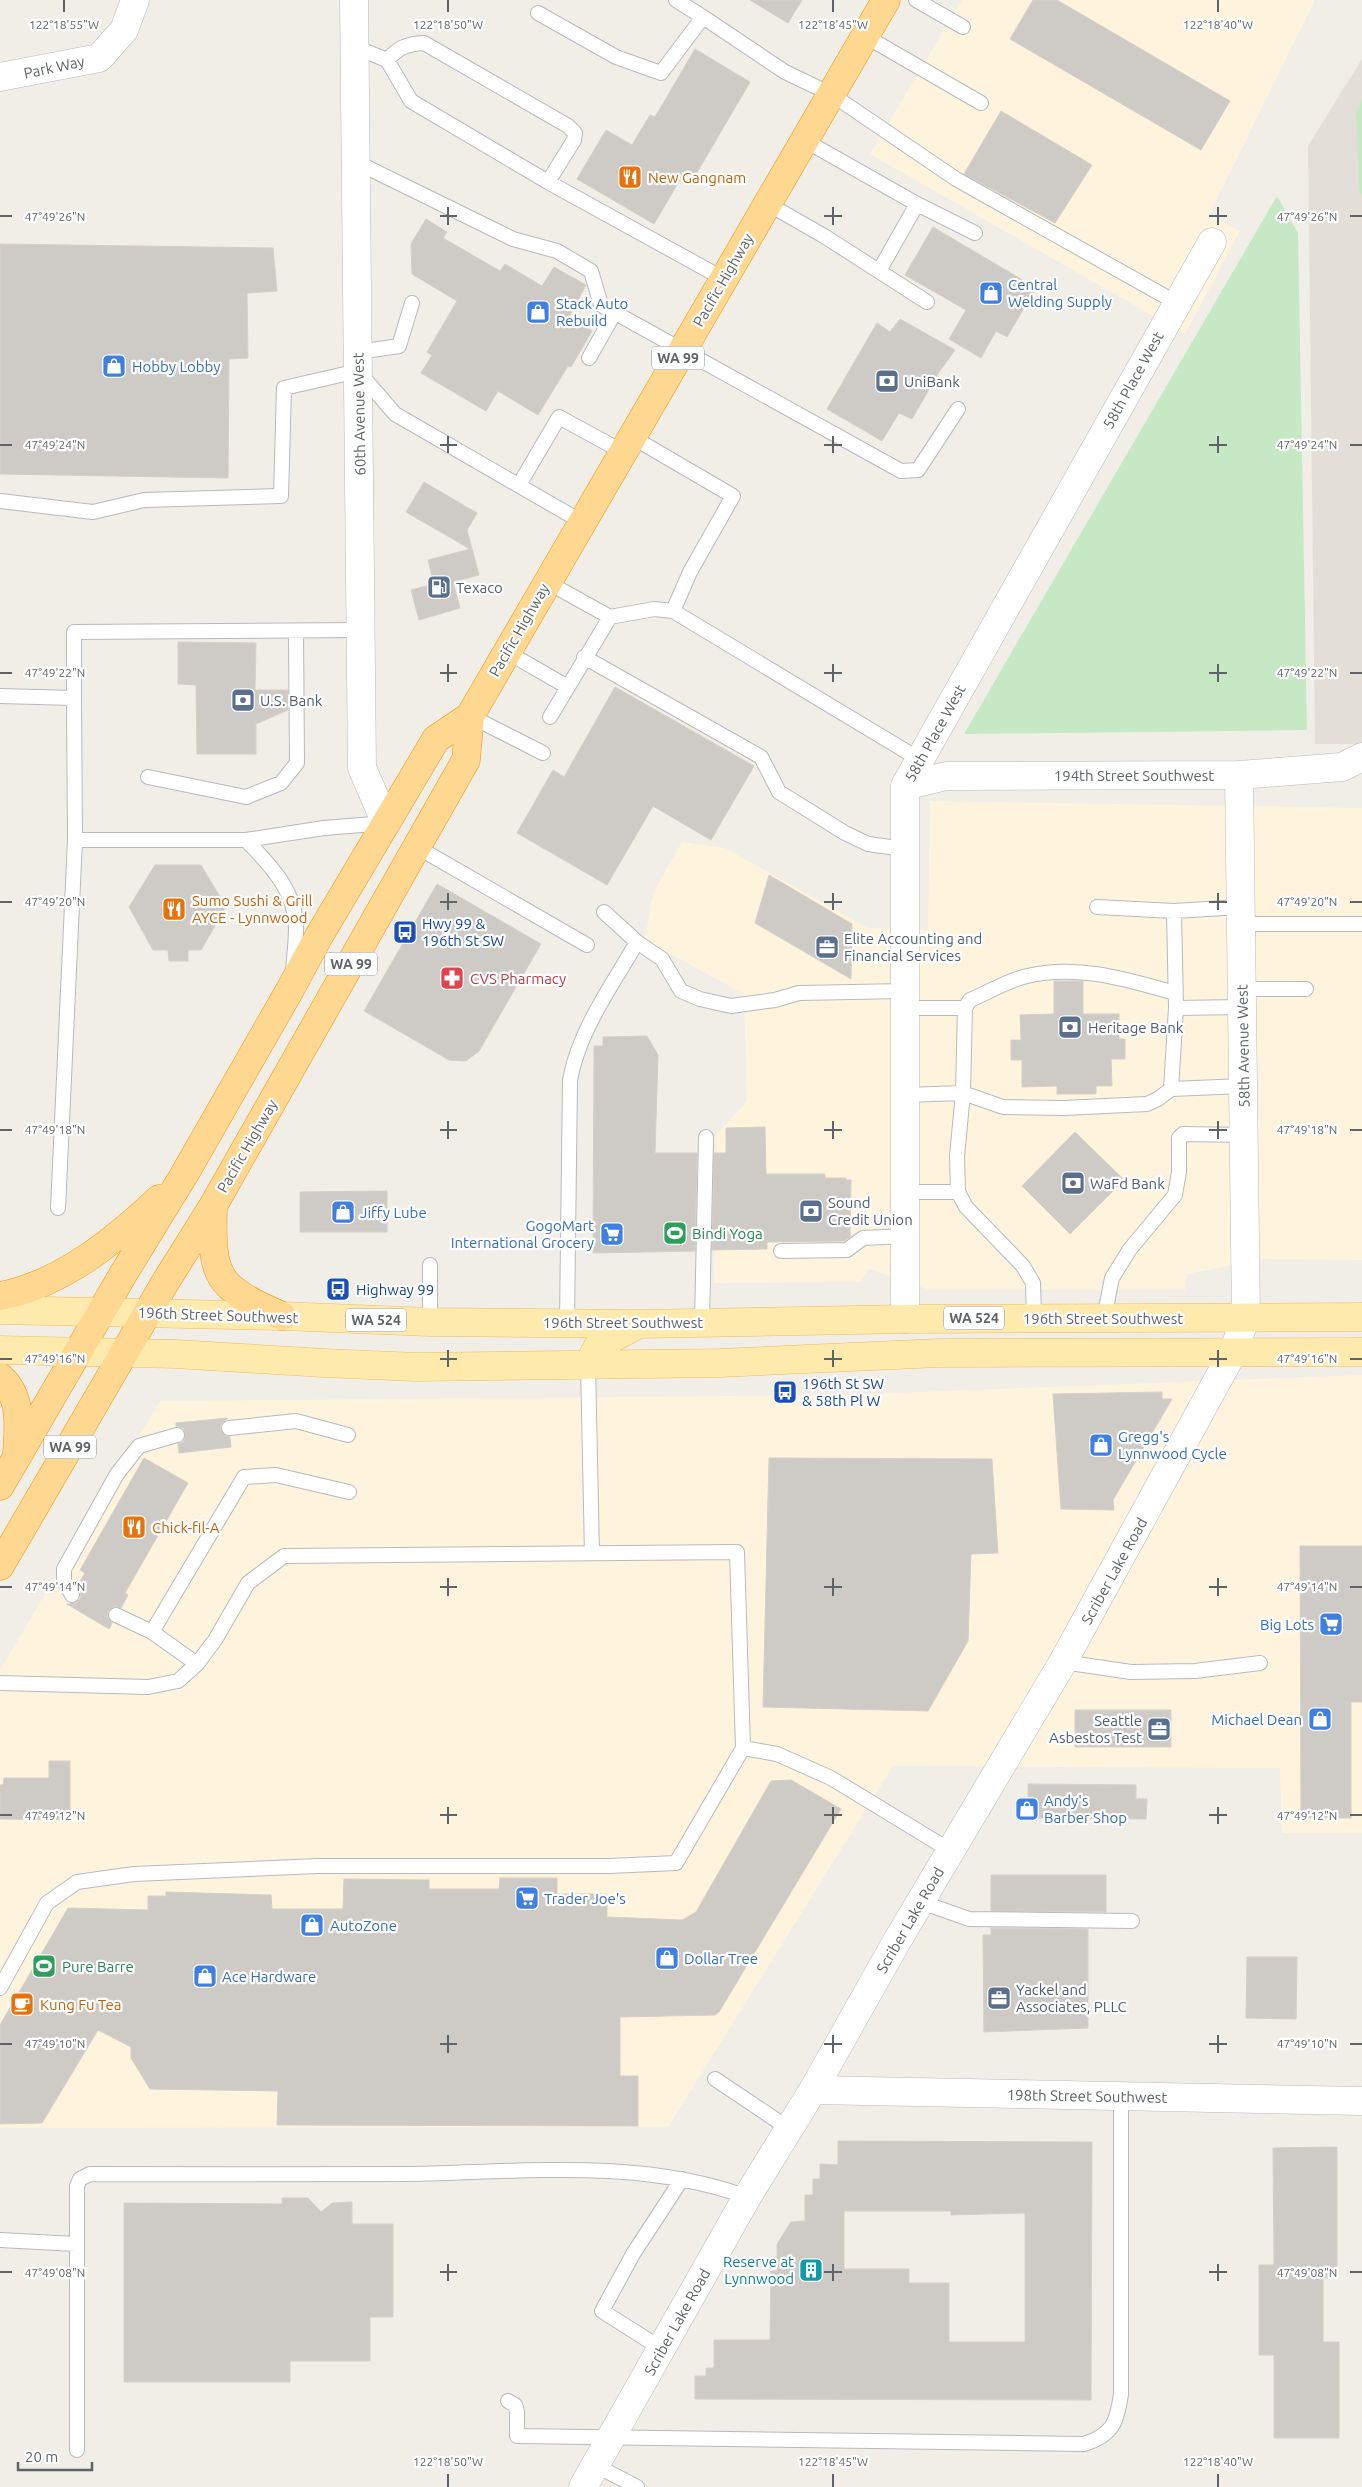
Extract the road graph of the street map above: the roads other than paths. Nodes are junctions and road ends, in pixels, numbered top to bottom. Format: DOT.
graph roads {
  1 [pos="135,0"];
  2 [pos="354,0"];
  3 [pos="676,0"];
  4 [pos="886,0"];
  5 [pos="916,0"];
  6 [pos="538,13"];
  7 [pos="703,17"];
  8 [pos="963,27"];
  9 [pos="865,36"];
  10 [pos="355,48"];
  11 [pos="387,60"];
  12 [pos="0,77"];
  13 [pos="831,94"];
  14 [pos="980,103"];
  15 [pos="804,140"];
  16 [pos="356,162"];
  17 [pos="548,182"];
  18 [pos="768,204"];
  19 [pos="917,204"];
  20 [pos="975,233"];
  21 [pos="1212,242"];
  22 [pos="879,271"];
  23 [pos="724,279"];
  24 [pos="926,302"];
  25 [pos="412,303"];
  26 [pos="1177,303"];
  27 [pos="615,312"];
  28 [pos="683,348"];
  29 [pos="589,358"];
  30 [pos="358,361"];
  31 [pos="958,408"];
  32 [pos="627,445"];
  33 [pos="518,486"];
  34 [pos="0,501"];
  35 [pos="582,522"];
  36 [pos="547,582"];
  37 [pos="672,611"];
  38 [pos="610,617"];
  39 [pos="361,630"];
  40 [pos="296,631"];
  41 [pos="507,652"];
  42 [pos="584,657"];
  43 [pos="566,686"];
  44 [pos="0,696"];
  45 [pos="74,698"];
  46 [pos="470,716"];
  47 [pos="550,717"];
  48 [pos="543,753"];
  49 [pos="1362,757"];
  50 [pos="919,759"];
  51 [pos="1239,775"];
  52 [pos="148,777"];
  53 [pos="905,786"];
  54 [pos="386,823"];
  55 [pos="75,840"];
  56 [pos="246,840"];
  57 [pos="417,847"];
  58 [pos="905,849"];
  59 [pos="1097,907"];
  60 [pos="1174,911"];
  61 [pos="604,912"];
  62 [pos="1241,915"];
  63 [pos="1362,924"];
  64 [pos="637,942"];
  65 [pos="587,945"];
  66 [pos="291,988"];
  67 [pos="1306,989"];
  68 [pos="1175,993"];
  69 [pos="1242,998"];
  70 [pos="905,1000"];
  71 [pos="965,1008"];
  72 [pos="1176,1008"];
  73 [pos="1243,1086"];
  74 [pos="1171,1089"];
  75 [pos="963,1093"];
  76 [pos="905,1094"];
  77 [pos="1244,1135"];
  78 [pos="706,1137"];
  79 [pos="184,1175"];
  80 [pos="905,1192"];
  81 [pos="958,1192"];
  82 [pos="213,1206"];
  83 [pos="58,1208"];
  84 [pos="905,1236"];
  85 [pos="781,1251"];
  86 [pos="430,1265"];
  87 [pos="0,1296"];
  88 [pos="0,1310"];
  89 [pos="102,1312"];
  90 [pos="149,1312"];
  91 [pos="282,1316"];
  92 [pos="1246,1317"];
  93 [pos="1362,1317"];
  94 [pos="1034,1318"];
  95 [pos="1104,1318"];
  96 [pos="905,1319"];
  97 [pos="430,1322"];
  98 [pos="567,1322"];
  99 [pos="702,1322"];
  100 [pos="641,1324"];
  101 [pos="0,1350"];
  102 [pos="79,1352"];
  103 [pos="125,1352"];
  104 [pos="1233,1352"];
  105 [pos="1362,1352"];
  106 [pos="855,1357"];
  107 [pos="588,1365"];
  108 [pos="0,1377"];
  109 [pos="229,1428"];
  110 [pos="177,1435"];
  111 [pos="348,1435"];
  112 [pos="17,1456"];
  113 [pos="0,1486"];
  114 [pos="349,1492"];
  115 [pos="592,1553"];
  116 [pos="0,1566"];
  117 [pos="72,1595"];
  118 [pos="116,1615"];
  119 [pos="152,1632"];
  120 [pos="1063,1662"];
  121 [pos="1260,1663"];
  122 [pos="197,1664"];
  123 [pos="0,1683"];
  124 [pos="743,1748"];
  125 [pos="951,1851"];
  126 [pos="921,1902"];
  127 [pos="1132,1921"];
  128 [pos="0,1988"];
  129 [pos="715,2080"];
  130 [pos="813,2090"];
  131 [pos="1122,2097"];
  132 [pos="1362,2101"];
  133 [pos="788,2128"];
  134 [pos="682,2179"];
  135 [pos="747,2197"];
  136 [pos="0,2240"];
  137 [pos="76,2244"];
  138 [pos="662,2349"];
  139 [pos="508,2401"];
  140 [pos="611,2437"];
  141 [pos="77,2450"];
  142 [pos="589,2476"];
  143 [pos="637,2487"];
  1 -- 12 [label="street, Park Way"];
  2 -- 10 [label="street, 60th Avenue West"];
  3 -- 7 [label="lane"];
  4 -- 9 [label="highway, Pacific Highway / WA 99"];
  5 -- 8 [label="lane"];
  6 -- 7 [label="lane"];
  7 -- 13 [label="lane"];
  9 -- 13 [label="highway, Pacific Highway / WA 99"];
  9 -- 14 [label="lane"];
  10 -- 11 [label="lane"];
  10 -- 16 [label="street, 60th Avenue West"];
  11 -- 17 [label="lane"];
  11 -- 17 [label="lane"];
  13 -- 15 [label="highway, Pacific Highway / WA 99"];
  13 -- 26 [label="lane"];
  15 -- 18 [label="highway, Pacific Highway / WA 99"];
  15 -- 19 [label="lane"];
  16 -- 27 [label="lane"];
  16 -- 30 [label="street, 60th Avenue West"];
  17 -- 23 [label="lane"];
  18 -- 22 [label="lane"];
  18 -- 23 [label="highway, Pacific Highway / WA 99"];
  19 -- 20 [label="lane"];
  19 -- 22 [label="lane"];
  21 -- 26 [label="street, 58th Place West"];
  22 -- 24 [label="lane"];
  23 -- 28 [label="highway, Pacific Highway / WA 99"];
  25 -- 30 [label="lane"];
  26 -- 50 [label="street, 58th Place West"];
  27 -- 28 [label="lane"];
  27 -- 29 [label="lane"];
  28 -- 31 [label="lane"];
  28 -- 32 [label="highway, Pacific Highway / WA 99"];
  30 -- 33 [label="lane"];
  30 -- 34 [label="lane"];
  30 -- 39 [label="street, 60th Avenue West"];
  32 -- 33 [label="lane"];
  32 -- 35 [label="highway, Pacific Highway / WA 99"];
  32 -- 37 [label="lane"];
  33 -- 35 [label="lane"];
  35 -- 36 [label="highway, Pacific Highway / WA 99"];
  36 -- 38 [label="lane"];
  36 -- 41 [label="highway, Pacific Highway / WA 99"];
  37 -- 38 [label="lane"];
  37 -- 50 [label="lane"];
  38 -- 42 [label="lane"];
  39 -- 40 [label="lane"];
  39 -- 54 [label="street, 60th Avenue West"];
  40 -- 45 [label="lane"];
  40 -- 52 [label="lane"];
  41 -- 43 [label="lane"];
  41 -- 46 [label="highway, Pacific Highway / WA 99"];
  42 -- 43 [label="lane"];
  42 -- 58 [label="lane"];
  43 -- 47 [label="lane"];
  44 -- 45 [label="lane"];
  45 -- 55 [label="lane"];
  46 -- 48 [label="lane"];
  46 -- 54 [label="highway, Pacific Highway / WA 99"];
  46 -- 57 [label="highway, Pacific Highway / WA 99"];
  49 -- 51 [label="street, 194th Street Southwest"];
  50 -- 53 [label="street, 58th Place West"];
  51 -- 53 [label="street, 194th Street Southwest"];
  51 -- 62 [label="street, 58th Avenue West"];
  53 -- 58 [label="street, 58th Place West"];
  54 -- 56 [label="lane"];
  54 -- 66 [label="highway, Pacific Highway / WA 99"];
  55 -- 56 [label="lane"];
  55 -- 83 [label="lane"];
  56 -- 66 [label="lane"];
  57 -- 65 [label="lane"];
  57 -- 82 [label="highway, Pacific Highway / WA 99"];
  58 -- 70 [label="street, 58th Place West"];
  59 -- 60 [label="lane"];
  60 -- 62 [label="lane"];
  60 -- 68 [label="lane"];
  61 -- 64 [label="lane"];
  62 -- 63 [label="lane"];
  62 -- 69 [label="street, 58th Avenue West"];
  64 -- 70 [label="lane"];
  64 -- 98 [label="lane"];
  66 -- 79 [label="highway, Pacific Highway / WA 99"];
  67 -- 69 [label="lane"];
  68 -- 71 [label="lane"];
  68 -- 72 [label="lane"];
  69 -- 72 [label="lane"];
  69 -- 73 [label="street, 58th Avenue West"];
  70 -- 71 [label="lane"];
  70 -- 76 [label="street, 58th Place West"];
  71 -- 75 [label="lane"];
  72 -- 74 [label="lane"];
  73 -- 74 [label="lane"];
  73 -- 77 [label="street, 58th Avenue West"];
  74 -- 75 [label="lane"];
  75 -- 76 [label="lane"];
  75 -- 81 [label="lane"];
  76 -- 80 [label="street, 58th Place West"];
  77 -- 92 [label="street, 58th Avenue West"];
  77 -- 95 [label="lane"];
  78 -- 99 [label="lane"];
  79 -- 87 [label="highway"];
  79 -- 89 [label="highway, Pacific Highway / WA 99"];
  80 -- 81 [label="lane"];
  80 -- 84 [label="street, 58th Place West"];
  81 -- 94 [label="lane"];
  82 -- 90 [label="highway, Pacific Highway / WA 99"];
  82 -- 91 [label="highway"];
  84 -- 85 [label="lane"];
  84 -- 96 [label="street, 58th Place West"];
  86 -- 97 [label="lane"];
  88 -- 89 [label="main road, 196th Street Southwest / WA 524"];
  89 -- 90 [label="main road, 196th Street Southwest / WA 524"];
  89 -- 102 [label="highway, Pacific Highway / WA 99"];
  90 -- 91 [label="main road, 196th Street Southwest / WA 524"];
  90 -- 103 [label="highway, Pacific Highway / WA 99"];
  91 -- 97 [label="main road, 196th Street Southwest / WA 524"];
  92 -- 93 [label="main road, 196th Street Southwest / WA 524"];
  92 -- 95 [label="main road, 196th Street Southwest / WA 524"];
  92 -- 104 [label="street"];
  94 -- 95 [label="main road, 196th Street Southwest / WA 524"];
  94 -- 96 [label="main road, 196th Street Southwest / WA 524"];
  96 -- 99 [label="main road, 196th Street Southwest / WA 524"];
  96 -- 106 [label="main road"];
  97 -- 98 [label="main road, 196th Street Southwest / WA 524"];
  98 -- 100 [label="main road, 196th Street Southwest / WA 524"];
  99 -- 100 [label="main road, 196th Street Southwest / WA 524"];
  100 -- 107 [label="main road"];
  101 -- 102 [label="main road"];
  102 -- 103 [label="main road"];
  102 -- 112 [label="highway, Pacific Highway / WA 99"];
  103 -- 107 [label="main road"];
  103 -- 116 [label="highway, Pacific Highway / WA 99"];
  104 -- 105 [label="main road"];
  104 -- 106 [label="main road"];
  104 -- 120 [label="street, Scriber Lake Road"];
  106 -- 107 [label="main road"];
  107 -- 115 [label="lane"];
  108 -- 112 [label="highway"];
  109 -- 111 [label="lane"];
  110 -- 117 [label="lane"];
  112 -- 113 [label="highway, Pacific Highway / WA 99"];
  114 -- 119 [label="lane"];
  115 -- 122 [label="lane"];
  115 -- 124 [label="lane"];
  118 -- 119 [label="lane"];
  119 -- 122 [label="lane"];
  120 -- 121 [label="lane"];
  120 -- 125 [label="street, Scriber Lake Road"];
  122 -- 123 [label="lane"];
  124 -- 125 [label="lane"];
  124 -- 128 [label="lane"];
  125 -- 126 [label="street, Scriber Lake Road"];
  126 -- 127 [label="lane"];
  126 -- 130 [label="street, Scriber Lake Road"];
  129 -- 133 [label="lane"];
  130 -- 131 [label="street, 198th Street Southwest"];
  130 -- 133 [label="street, Scriber Lake Road"];
  131 -- 132 [label="street, 198th Street Southwest"];
  131 -- 140 [label="lane"];
  133 -- 135 [label="street, Scriber Lake Road"];
  134 -- 135 [label="lane"];
  134 -- 137 [label="lane"];
  134 -- 138 [label="lane"];
  135 -- 138 [label="street, Scriber Lake Road"];
  136 -- 137 [label="lane"];
  137 -- 141 [label="lane"];
  138 -- 140 [label="street, Scriber Lake Road"];
  139 -- 140 [label="lane"];
  140 -- 142 [label="street, Scriber Lake Road"];
  142 -- 143 [label="lane"];
}
